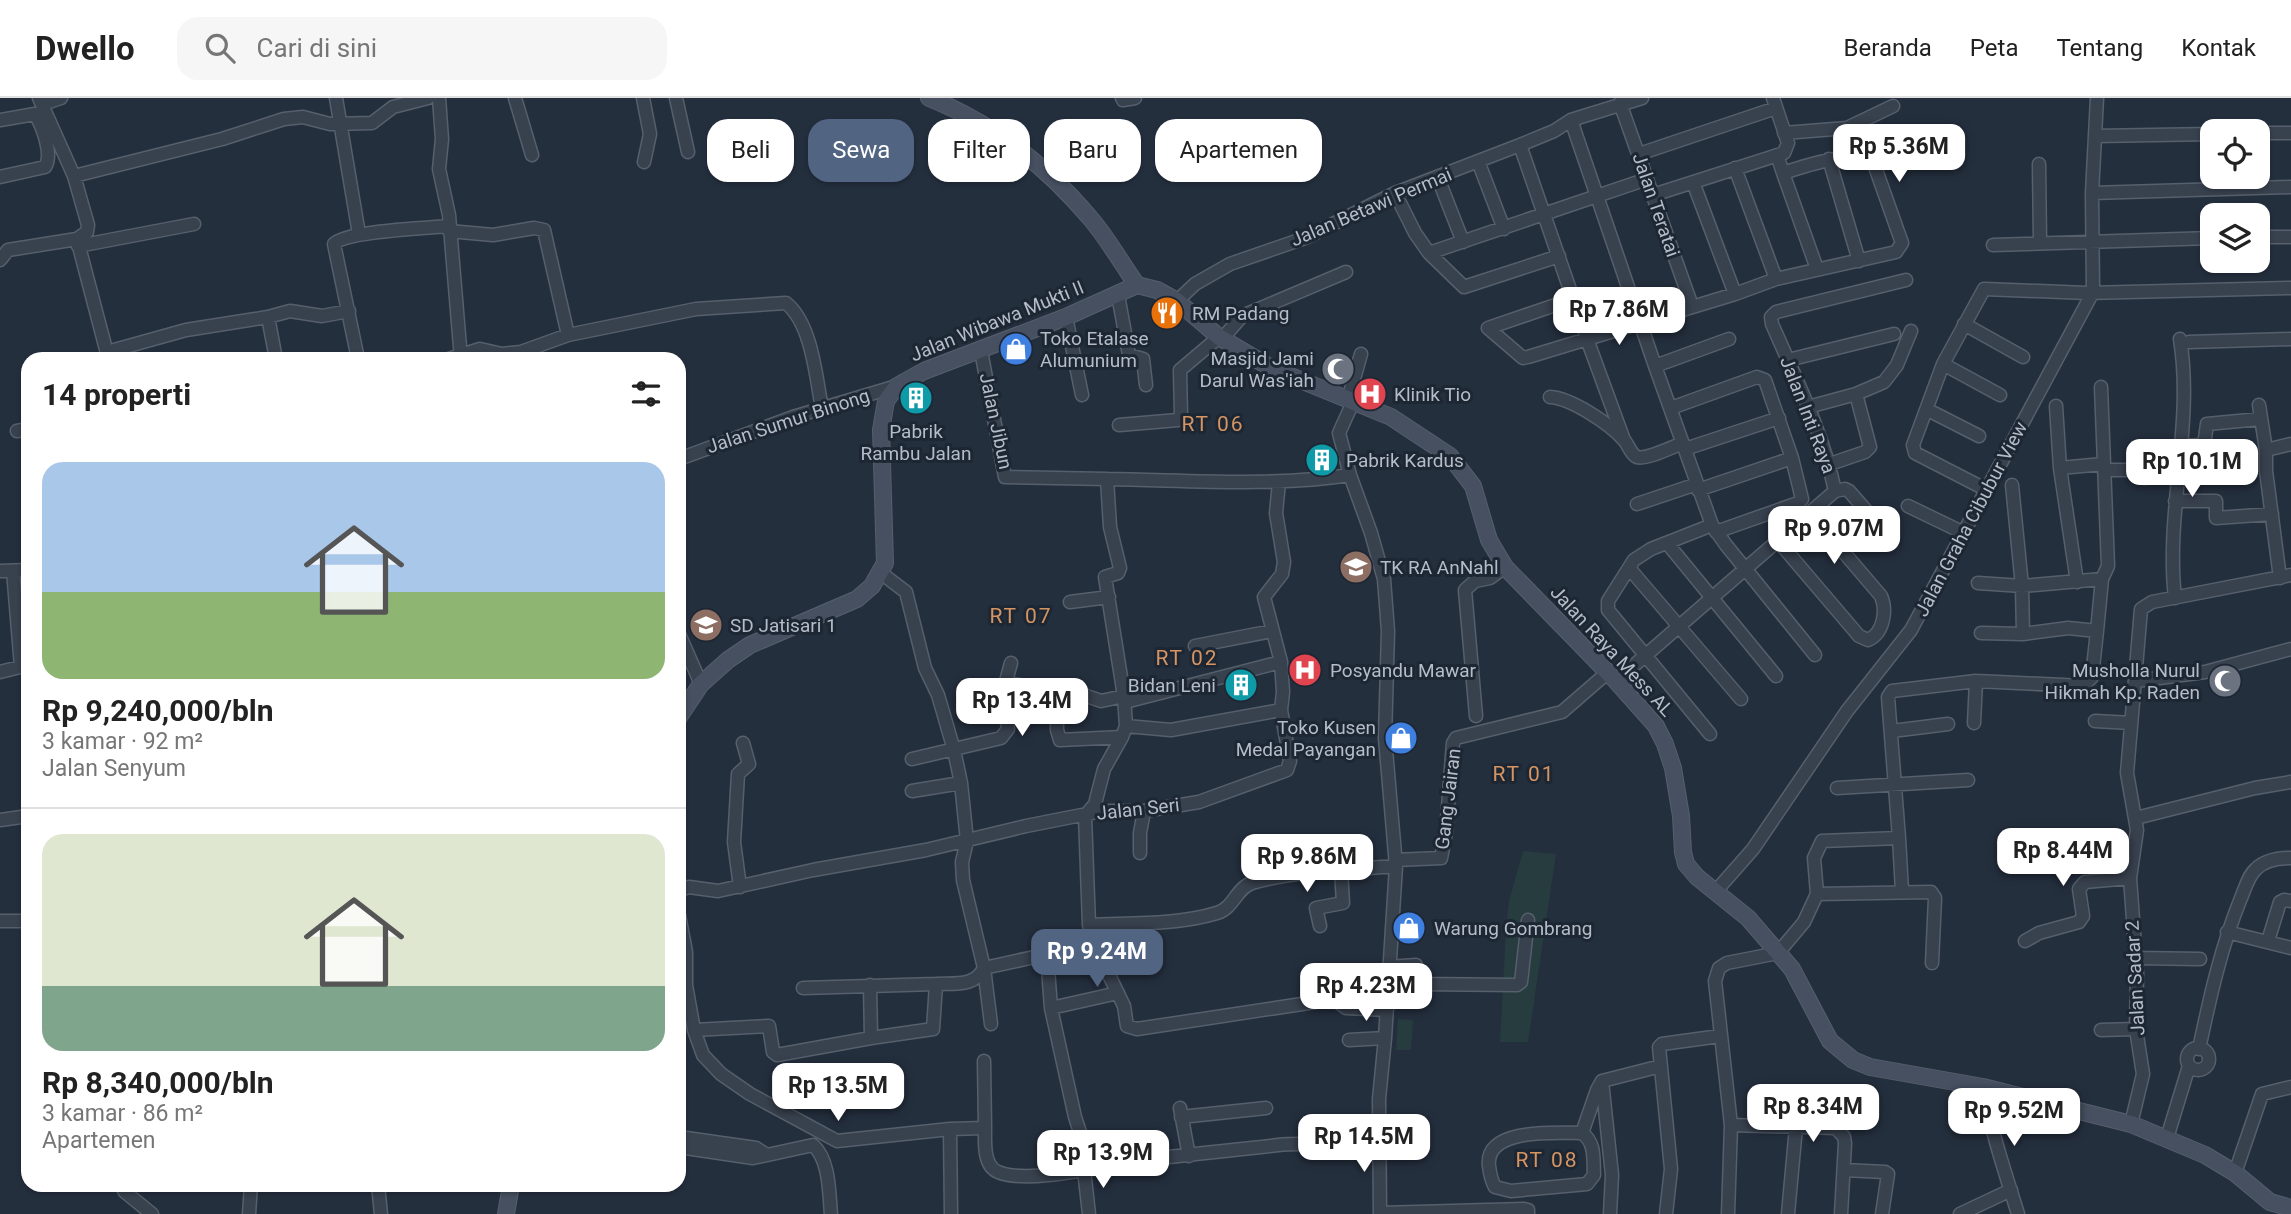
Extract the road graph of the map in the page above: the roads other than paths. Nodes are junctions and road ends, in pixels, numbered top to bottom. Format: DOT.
graph roads {
  1 [pos="61,98"];
  2 [pos="336,98"];
  3 [pos="428,98"];
  4 [pos="439,98"];
  5 [pos="515,98"];
  6 [pos="643,98"];
  7 [pos="676,98"];
  8 [pos="1122,98"];
  9 [pos="1135,98"];
  10 [pos="1642,98"];
  11 [pos="2097,98"];
  12 [pos="933,99"];
  13 [pos="41,101"];
  14 [pos="1620,103"];
  15 [pos="1774,103"];
  16 [pos="1893,106"];
  17 [pos="0,120"];
  18 [pos="1571,120"];
  19 [pos="340,123"];
  20 [pos="2270,133"];
  21 [pos="2291,133"];
  22 [pos="1784,134"];
  23 [pos="2200,134"];
  24 [pos="2095,136"];
  25 [pos="1520,145"];
  26 [pos="688,152"];
  27 [pos="1639,154"];
  28 [pos="532,155"];
  29 [pos="1777,155"];
  30 [pos="1829,159"];
  31 [pos="1478,161"];
  32 [pos="644,162"];
  33 [pos="2039,164"];
  34 [pos="1735,168"];
  35 [pos="1783,173"];
  36 [pos="74,176"];
  37 [pos="0,177"];
  38 [pos="1438,178"];
  39 [pos="1647,180"];
  40 [pos="1693,182"];
  41 [pos="2291,187"];
  42 [pos="1395,193"];
  43 [pos="2092,193"];
  44 [pos="1653,195"];
  45 [pos="1596,197"];
  46 [pos="1545,215"];
  47 [pos="194,224"];
  48 [pos="449,228"];
  49 [pos="1504,229"];
  50 [pos="359,234"];
  51 [pos="2270,237"];
  52 [pos="2291,237"];
  53 [pos="2200,239"];
  54 [pos="2094,241"];
  55 [pos="78,242"];
  56 [pos="1463,242"];
  57 [pos="2040,243"];
  58 [pos="1993,245"];
  59 [pos="1429,253"];
  60 [pos="1559,256"];
  61 [pos="0,260"];
  62 [pos="1859,261"];
  63 [pos="1817,269"];
  64 [pos="1346,272"];
  65 [pos="1776,279"];
  66 [pos="1906,280"];
  67 [pos="1137,285"];
  68 [pos="2291,288"];
  69 [pos="2097,292"];
  70 [pos="1735,294"];
  71 [pos="1118,295"];
  72 [pos="1573,299"];
  73 [pos="1177,301"];
  74 [pos="1692,306"];
  75 [pos="349,311"];
  76 [pos="268,317"];
  77 [pos="1066,317"];
  78 [pos="1641,322"];
  79 [pos="1964,324"];
  80 [pos="1911,331"];
  81 [pos="1894,334"];
  82 [pos="568,335"];
  83 [pos="1221,338"];
  84 [pos="1729,339"];
  85 [pos="2291,339"];
  86 [pos="1587,340"];
  87 [pos="981,351"];
  88 [pos="107,352"];
  89 [pos="117,352"];
  90 [pos="274,352"];
  91 [pos="357,352"];
  92 [pos="457,352"];
  93 [pos="471,352"];
  94 [pos="493,352"];
  95 [pos="521,352"];
  96 [pos="1361,354"];
  97 [pos="2024,358"];
  98 [pos="1788,360"];
  99 [pos="1943,364"];
  100 [pos="1655,366"];
  101 [pos="1146,385"];
  102 [pos="897,386"];
  103 [pos="2101,387"];
  104 [pos="1856,394"];
  105 [pos="1082,395"];
  106 [pos="2000,395"];
  107 [pos="1550,397"];
  108 [pos="1351,401"];
  109 [pos="2259,405"];
  110 [pos="2056,406"];
  111 [pos="1808,407"];
  112 [pos="1671,408"];
  113 [pos="822,409"];
  114 [pos="1928,410"];
  115 [pos="1779,418"];
  116 [pos="2260,419"];
  117 [pos="1119,425"];
  118 [pos="1979,436"];
  119 [pos="1624,440"];
  120 [pos="2291,443"];
  121 [pos="1684,446"];
  122 [pos="2179,446"];
  123 [pos="2266,450"];
  124 [pos="686,456"];
  125 [pos="1792,458"];
  126 [pos="1830,464"];
  127 [pos="2104,467"];
  128 [pos="2060,468"];
  129 [pos="1349,475"];
  130 [pos="2145,478"];
  131 [pos="1107,479"];
  132 [pos="1279,482"];
  133 [pos="2012,485"];
  134 [pos="1698,487"];
  135 [pos="1987,490"];
  136 [pos="1835,491"];
  137 [pos="2175,501"];
  138 [pos="1637,504"];
  139 [pos="1908,506"];
  140 [pos="1811,514"];
  141 [pos="2272,514"];
  142 [pos="1714,529"];
  143 [pos="1885,532"];
  144 [pos="1964,533"];
  145 [pos="1778,541"];
  146 [pos="1667,543"];
  147 [pos="1505,566"];
  148 [pos="1629,568"];
  149 [pos="1745,568"];
  150 [pos="7,571"];
  151 [pos="881,573"];
  152 [pos="2285,577"];
  153 [pos="2102,579"];
  154 [pos="2077,582"];
  155 [pos="1978,583"];
  156 [pos="2022,586"];
  157 [pos="1109,597"];
  158 [pos="1711,598"];
  159 [pos="2175,598"];
  160 [pos="1070,601"];
  161 [pos="1677,626"];
  162 [pos="1272,631"];
  163 [pos="2097,631"];
  164 [pos="1981,634"];
  165 [pos="2023,634"];
  166 [pos="1195,646"];
  167 [pos="21,649"];
  168 [pos="2291,649"];
  169 [pos="686,650"];
  170 [pos="1815,655"];
  171 [pos="1644,656"];
  172 [pos="1282,662"];
  173 [pos="1011,663"];
  174 [pos="21,667"];
  175 [pos="0,673"];
  176 [pos="1776,676"];
  177 [pos="1611,677"];
  178 [pos="1976,681"];
  179 [pos="2136,681"];
  180 [pos="701,684"];
  181 [pos="1005,684"];
  182 [pos="1057,690"];
  183 [pos="1125,699"];
  184 [pos="1741,699"];
  185 [pos="686,706"];
  186 [pos="1281,710"];
  187 [pos="1476,716"];
  188 [pos="2095,721"];
  189 [pos="1974,723"];
  190 [pos="2131,723"];
  191 [pos="1948,724"];
  192 [pos="1124,731"];
  193 [pos="1892,731"];
  194 [pos="1710,734"];
  195 [pos="743,743"];
  196 [pos="954,750"];
  197 [pos="912,759"];
  198 [pos="1968,780"];
  199 [pos="2291,782"];
  200 [pos="961,783"];
  201 [pos="1896,784"];
  202 [pos="1837,788"];
  203 [pos="912,791"];
  204 [pos="1144,811"];
  205 [pos="1085,816"];
  206 [pos="21,817"];
  207 [pos="2136,818"];
  208 [pos="0,820"];
  209 [pos="1899,838"];
  210 [pos="967,841"];
  211 [pos="1140,853"];
  212 [pos="2291,858"];
  213 [pos="1395,863"];
  214 [pos="1341,870"];
  215 [pos="2130,878"];
  216 [pos="740,887"];
  217 [pos="686,888"];
  218 [pos="1716,891"];
  219 [pos="1902,891"];
  220 [pos="1817,894"];
  221 [pos="2291,901"];
  222 [pos="1528,919"];
  223 [pos="0,920"];
  224 [pos="21,921"];
  225 [pos="1089,925"];
  226 [pos="1320,926"];
  227 [pos="2227,932"];
  228 [pos="2025,941"];
  229 [pos="2268,941"];
  230 [pos="1094,944"];
  231 [pos="2291,948"];
  232 [pos="1778,953"];
  233 [pos="1047,955"];
  234 [pos="2136,958"];
  235 [pos="2200,959"];
  236 [pos="1932,962"];
  237 [pos="1388,967"];
  238 [pos="984,968"];
  239 [pos="936,984"];
  240 [pos="870,985"];
  241 [pos="803,988"];
  242 [pos="1118,993"];
  243 [pos="686,997"];
  244 [pos="1051,1008"];
  245 [pos="1387,1010"];
  246 [pos="991,1024"];
  247 [pos="2136,1029"];
  248 [pos="694,1030"];
  249 [pos="2101,1030"];
  250 [pos="1720,1036"];
  251 [pos="871,1038"];
  252 [pos="1385,1038"];
  253 [pos="1349,1040"];
  254 [pos="984,1061"];
  255 [pos="1661,1066"];
  256 [pos="1602,1081"];
  257 [pos="1983,1087"];
  258 [pos="2291,1087"];
  259 [pos="1266,1108"];
  260 [pos="2131,1124"];
  261 [pos="1731,1125"];
  262 [pos="1796,1126"];
  263 [pos="950,1129"];
  264 [pos="985,1129"];
  265 [pos="1582,1133"];
  266 [pos="1381,1137"];
  267 [pos="2167,1138"];
  268 [pos="686,1139"];
  269 [pos="686,1147"];
  270 [pos="740,1151"];
  271 [pos="1189,1156"];
  272 [pos="1088,1170"];
  273 [pos="1844,1170"];
  274 [pos="2235,1173"];
  275 [pos="2011,1190"];
  276 [pos="125,1192"];
  277 [pos="251,1192"];
  278 [pos="379,1192"];
  279 [pos="510,1192"];
  280 [pos="2291,1208"];
  281 [pos="1380,1213"];
  282 [pos="152,1214"];
  283 [pos="249,1214"];
  284 [pos="381,1214"];
  285 [pos="506,1214"];
  286 [pos="831,1214"];
  287 [pos="951,1214"];
  288 [pos="1089,1214"];
  289 [pos="1528,1214"];
  290 [pos="1610,1214"];
  291 [pos="1665,1214"];
  292 [pos="1728,1214"];
  293 [pos="1788,1214"];
  294 [pos="1841,1214"];
  295 [pos="1882,1214"];
  296 [pos="1960,1214"];
  297 [pos="2018,1214"];
  1 -- 13 [label="street"];
  2 -- 19 [label="street"];
  3 -- 19 [label="street"];
  4 -- 48 [label="street"];
  5 -- 28 [label="street"];
  6 -- 32 [label="street"];
  7 -- 26 [label="street"];
  8 -- 9 [label="street"];
  10 -- 14 [label="street, Jalan Betawi Permai"];
  11 -- 24 [label="street, Jalan Graha Cibubur View"];
  12 -- 67 [label="street"];
  13 -- 36 [label="street"];
  14 -- 18 [label="street, Jalan Betawi Permai"];
  14 -- 27 [label="street, Jalan Teratai"];
  15 -- 22 [label="street"];
  15 -- 27 [label="street"];
  16 -- 22 [label="street"];
  17 -- 37 [label="street"];
  18 -- 25 [label="street, Jalan Betawi Permai"];
  18 -- 45 [label="street"];
  19 -- 36 [label="street"];
  19 -- 50 [label="street"];
  20 -- 21 [label="street"];
  22 -- 29 [label="street"];
  23 -- 24 [label="street"];
  24 -- 43 [label="street, Jalan Graha Cibubur View"];
  25 -- 31 [label="street, Jalan Betawi Permai"];
  25 -- 46 [label="street"];
  27 -- 39 [label="street, Jalan Teratai"];
  29 -- 34 [label="street"];
  29 -- 35 [label="street"];
  30 -- 35 [label="street"];
  30 -- 62 [label="street"];
  30 -- 62 [label="street"];
  31 -- 38 [label="street, Jalan Betawi Permai"];
  31 -- 49 [label="street"];
  33 -- 57 [label="street"];
  34 -- 40 [label="street"];
  34 -- 65 [label="street"];
  35 -- 63 [label="street"];
  36 -- 55 [label="street"];
  38 -- 42 [label="street, Jalan Betawi Permai"];
  38 -- 56 [label="street"];
  39 -- 44 [label="street, Jalan Teratai"];
  39 -- 45 [label="street"];
  40 -- 44 [label="street"];
  40 -- 70 [label="street"];
  41 -- 43 [label="street"];
  42 -- 59 [label="street"];
  42 -- 73 [label="street, Jalan Betawi Permai"];
  43 -- 54 [label="street, Jalan Graha Cibubur View"];
  44 -- 74 [label="street, Jalan Teratai"];
  45 -- 46 [label="street"];
  45 -- 78 [label="street"];
  46 -- 49 [label="street"];
  46 -- 60 [label="street"];
  47 -- 55 [label="street"];
  48 -- 50 [label="street"];
  48 -- 82 [label="street"];
  48 -- 92 [label="street"];
  49 -- 56 [label="street"];
  50 -- 75 [label="street"];
  51 -- 52 [label="street"];
  53 -- 54 [label="street"];
  54 -- 57 [label="street"];
  54 -- 69 [label="street, Jalan Graha Cibubur View"];
  55 -- 61 [label="street"];
  55 -- 88 [label="street"];
  56 -- 59 [label="street"];
  57 -- 58 [label="street"];
  59 -- 60 [label="street"];
  60 -- 72 [label="street"];
  62 -- 63 [label="street"];
  63 -- 65 [label="street"];
  64 -- 83 [label="street"];
  65 -- 70 [label="street"];
  66 -- 98 [label="street, Jalan Inti Raya"];
  67 -- 71 [label="street, Jalan Wibawa Mukti II"];
  67 -- 73 [label="street, Jalan Raya Mess AL"];
  68 -- 69 [label="street"];
  69 -- 79 [label="street"];
  69 -- 135 [label="street, Jalan Graha Cibubur View"];
  70 -- 74 [label="street"];
  71 -- 77 [label="street, Jalan Wibawa Mukti II"];
  71 -- 101 [label="street"];
  72 -- 86 [label="street"];
  72 -- 86 [label="street"];
  73 -- 83 [label="street, Jalan Raya Mess AL"];
  74 -- 78 [label="street"];
  75 -- 76 [label="street"];
  75 -- 91 [label="street"];
  76 -- 89 [label="street"];
  76 -- 90 [label="street"];
  77 -- 87 [label="street, Jalan Wibawa Mukti II"];
  77 -- 105 [label="street"];
  78 -- 86 [label="street"];
  78 -- 100 [label="street"];
  79 -- 97 [label="street"];
  79 -- 99 [label="street"];
  80 -- 104 [label="street"];
  81 -- 98 [label="street"];
  82 -- 95 [label="street"];
  82 -- 113 [label="street"];
  83 -- 108 [label="street, Jalan Raya Mess AL"];
  83 -- 117 [label="street"];
  84 -- 100 [label="street"];
  85 -- 122 [label="street"];
  86 -- 119 [label="street"];
  87 -- 102 [label="street, Jalan Wibawa Mukti II"];
  87 -- 131 [label="street, Jalan Jibun"];
  93 -- 94 [label="street"];
  96 -- 108 [label="street"];
  98 -- 111 [label="street, Jalan Inti Raya"];
  99 -- 106 [label="street"];
  99 -- 114 [label="street"];
  100 -- 112 [label="street"];
  102 -- 113 [label="street, Jalan Sumur Binong"];
  102 -- 151 [label="street, Jalan Wibawa Mukti II"];
  103 -- 127 [label="street"];
  104 -- 111 [label="street"];
  104 -- 126 [label="street"];
  107 -- 119 [label="street"];
  108 -- 129 [label="street"];
  108 -- 147 [label="street, Jalan Raya Mess AL"];
  109 -- 116 [label="street"];
  110 -- 128 [label="street"];
  111 -- 126 [label="street, Jalan Inti Raya"];
  112 -- 115 [label="street"];
  112 -- 121 [label="street"];
  113 -- 124 [label="street, Jalan Sumur Binong"];
  114 -- 118 [label="street"];
  114 -- 135 [label="street"];
  115 -- 121 [label="street"];
  115 -- 125 [label="street"];
  116 -- 122 [label="street"];
  116 -- 123 [label="street"];
  119 -- 121 [label="street"];
  120 -- 123 [label="street"];
  121 -- 134 [label="street"];
  122 -- 137 [label="street"];
  123 -- 141 [label="street"];
  125 -- 134 [label="street"];
  125 -- 142 [label="street"];
  126 -- 136 [label="street, Jalan Inti Raya"];
  127 -- 128 [label="street"];
  127 -- 130 [label="street"];
  127 -- 153 [label="street"];
  128 -- 154 [label="street"];
  129 -- 132 [label="street"];
  129 -- 213 [label="street"];
  131 -- 132 [label="street, Jalan Jibun"];
  131 -- 157 [label="street"];
  132 -- 162 [label="street, Jalan Seri"];
  133 -- 156 [label="street"];
  134 -- 138 [label="street"];
  134 -- 142 [label="street"];
  135 -- 144 [label="street, Jalan Graha Cibubur View"];
  136 -- 140 [label="street, Jalan Inti Raya"];
  136 -- 143 [label="street"];
  137 -- 141 [label="street"];
  137 -- 159 [label="street"];
  139 -- 144 [label="street"];
  140 -- 145 [label="street, Jalan Inti Raya"];
  140 -- 145 [label="street"];
  141 -- 152 [label="street"];
  142 -- 146 [label="street"];
  142 -- 149 [label="street"];
  144 -- 218 [label="street, Jalan Graha Cibubur View"];
  145 -- 149 [label="street, Jalan Inti Raya"];
  146 -- 148 [label="street"];
  146 -- 158 [label="street"];
  147 -- 177 [label="street, Jalan Raya Mess AL"];
  147 -- 187 [label="street"];
  148 -- 161 [label="street"];
  148 -- 171 [label="street"];
  149 -- 158 [label="street, Jalan Inti Raya"];
  149 -- 170 [label="street"];
  150 -- 167 [label="street"];
  151 -- 180 [label="street"];
  151 -- 196 [label="street"];
  152 -- 159 [label="street, Jalan Sadar 2"];
  153 -- 154 [label="street"];
  153 -- 163 [label="street"];
  154 -- 156 [label="street"];
  155 -- 156 [label="street"];
  156 -- 165 [label="street"];
  157 -- 160 [label="street"];
  157 -- 183 [label="street"];
  158 -- 161 [label="street, Jalan Inti Raya"];
  158 -- 176 [label="street"];
  159 -- 179 [label="street, Jalan Sadar 2"];
  161 -- 171 [label="street, Jalan Inti Raya"];
  161 -- 184 [label="street"];
  162 -- 166 [label="street"];
  162 -- 172 [label="street, Jalan Seri"];
  163 -- 165 [label="street"];
  163 -- 178 [label="street"];
  164 -- 165 [label="street"];
  168 -- 179 [label="street"];
  169 -- 180 [label="street"];
  171 -- 177 [label="street, Jalan Inti Raya"];
  171 -- 194 [label="street"];
  172 -- 183 [label="street"];
  172 -- 186 [label="street, Jalan Seri"];
  173 -- 181 [label="street"];
  174 -- 175 [label="street"];
  177 -- 213 [label="street, Gang Jairan"];
  177 -- 218 [label="street, Jalan Raya Mess AL"];
  178 -- 189 [label="street"];
  178 -- 193 [label="street"];
  179 -- 190 [label="street, Jalan Sadar 2"];
  180 -- 185 [label="street"];
  181 -- 182 [label="street"];
  181 -- 196 [label="street"];
  182 -- 183 [label="street"];
  182 -- 192 [label="street"];
  183 -- 192 [label="street"];
  186 -- 192 [label="street"];
  186 -- 204 [label="street, Jalan Seri"];
  188 -- 190 [label="street"];
  190 -- 207 [label="street, Jalan Sadar 2"];
  191 -- 193 [label="street"];
  192 -- 205 [label="street"];
  193 -- 201 [label="street"];
  195 -- 216 [label="street"];
  196 -- 197 [label="street"];
  196 -- 200 [label="street"];
  198 -- 201 [label="street"];
  199 -- 207 [label="street"];
  200 -- 203 [label="street"];
  200 -- 210 [label="street"];
  201 -- 202 [label="street"];
  201 -- 209 [label="street"];
  204 -- 205 [label="street, Jalan Seri"];
  204 -- 211 [label="street"];
  205 -- 210 [label="street, Jalan Seri"];
  205 -- 225 [label="street"];
  206 -- 208 [label="street"];
  207 -- 215 [label="street, Jalan Sadar 2"];
  209 -- 219 [label="street"];
  209 -- 220 [label="street"];
  210 -- 216 [label="street, Jalan Seri"];
  210 -- 238 [label="street"];
  212 -- 227 [label="street"];
  213 -- 214 [label="street"];
  213 -- 237 [label="street"];
  214 -- 225 [label="street"];
  214 -- 226 [label="street"];
  215 -- 228 [label="street"];
  215 -- 234 [label="street, Jalan Sadar 2"];
  216 -- 217 [label="street, Jalan Seri"];
  218 -- 232 [label="street, Jalan Raya Mess AL"];
  219 -- 220 [label="street"];
  219 -- 236 [label="street"];
  220 -- 232 [label="street"];
  221 -- 229 [label="street"];
  222 -- 237 [label="street"];
  223 -- 224 [label="street"];
  225 -- 230 [label="street"];
  227 -- 229 [label="street"];
  227 -- 267 [label="street"];
  229 -- 231 [label="street"];
  230 -- 233 [label="street"];
  230 -- 242 [label="street"];
  232 -- 250 [label="street"];
  232 -- 257 [label="street, Jalan Raya Mess AL"];
  233 -- 238 [label="street"];
  233 -- 244 [label="street"];
  234 -- 235 [label="street"];
  234 -- 247 [label="street, Jalan Sadar 2"];
  237 -- 245 [label="street"];
  238 -- 239 [label="street"];
  238 -- 246 [label="street"];
  239 -- 240 [label="street"];
  239 -- 251 [label="street"];
  240 -- 241 [label="street"];
  240 -- 251 [label="street"];
  242 -- 244 [label="street"];
  242 -- 245 [label="street"];
  243 -- 248 [label="street"];
  244 -- 272 [label="street"];
  245 -- 252 [label="street"];
  247 -- 249 [label="street"];
  247 -- 260 [label="street, Jalan Sadar 2"];
  248 -- 251 [label="street"];
  248 -- 263 [label="street"];
  250 -- 255 [label="street"];
  250 -- 261 [label="street"];
  252 -- 253 [label="street"];
  252 -- 266 [label="street"];
  254 -- 264 [label="street"];
  255 -- 256 [label="street"];
  255 -- 291 [label="street"];
  256 -- 265 [label="street"];
  256 -- 290 [label="street"];
  257 -- 260 [label="street, Jalan Raya Mess AL"];
  257 -- 275 [label="street"];
  258 -- 274 [label="street"];
  259 -- 271 [label="street"];
  260 -- 267 [label="street, Jalan Raya Mess AL"];
  261 -- 262 [label="street"];
  261 -- 292 [label="street"];
  262 -- 273 [label="street"];
  262 -- 293 [label="street"];
  263 -- 264 [label="street"];
  263 -- 287 [label="street"];
  264 -- 272 [label="street"];
  265 -- 265 [label="street"];
  266 -- 271 [label="street"];
  266 -- 281 [label="street"];
  267 -- 274 [label="street, Jalan Raya Mess AL"];
  268 -- 270 [label="street"];
  269 -- 270 [label="street"];
  270 -- 286 [label="street"];
  271 -- 272 [label="street"];
  272 -- 288 [label="street"];
  273 -- 294 [label="street"];
  273 -- 295 [label="street"];
  274 -- 280 [label="street, Jalan Raya Mess AL"];
  275 -- 296 [label="street"];
  275 -- 297 [label="street"];
  276 -- 282 [label="street"];
  277 -- 283 [label="street"];
  278 -- 284 [label="street"];
  279 -- 285 [label="street"];
  281 -- 289 [label="street"];
}
